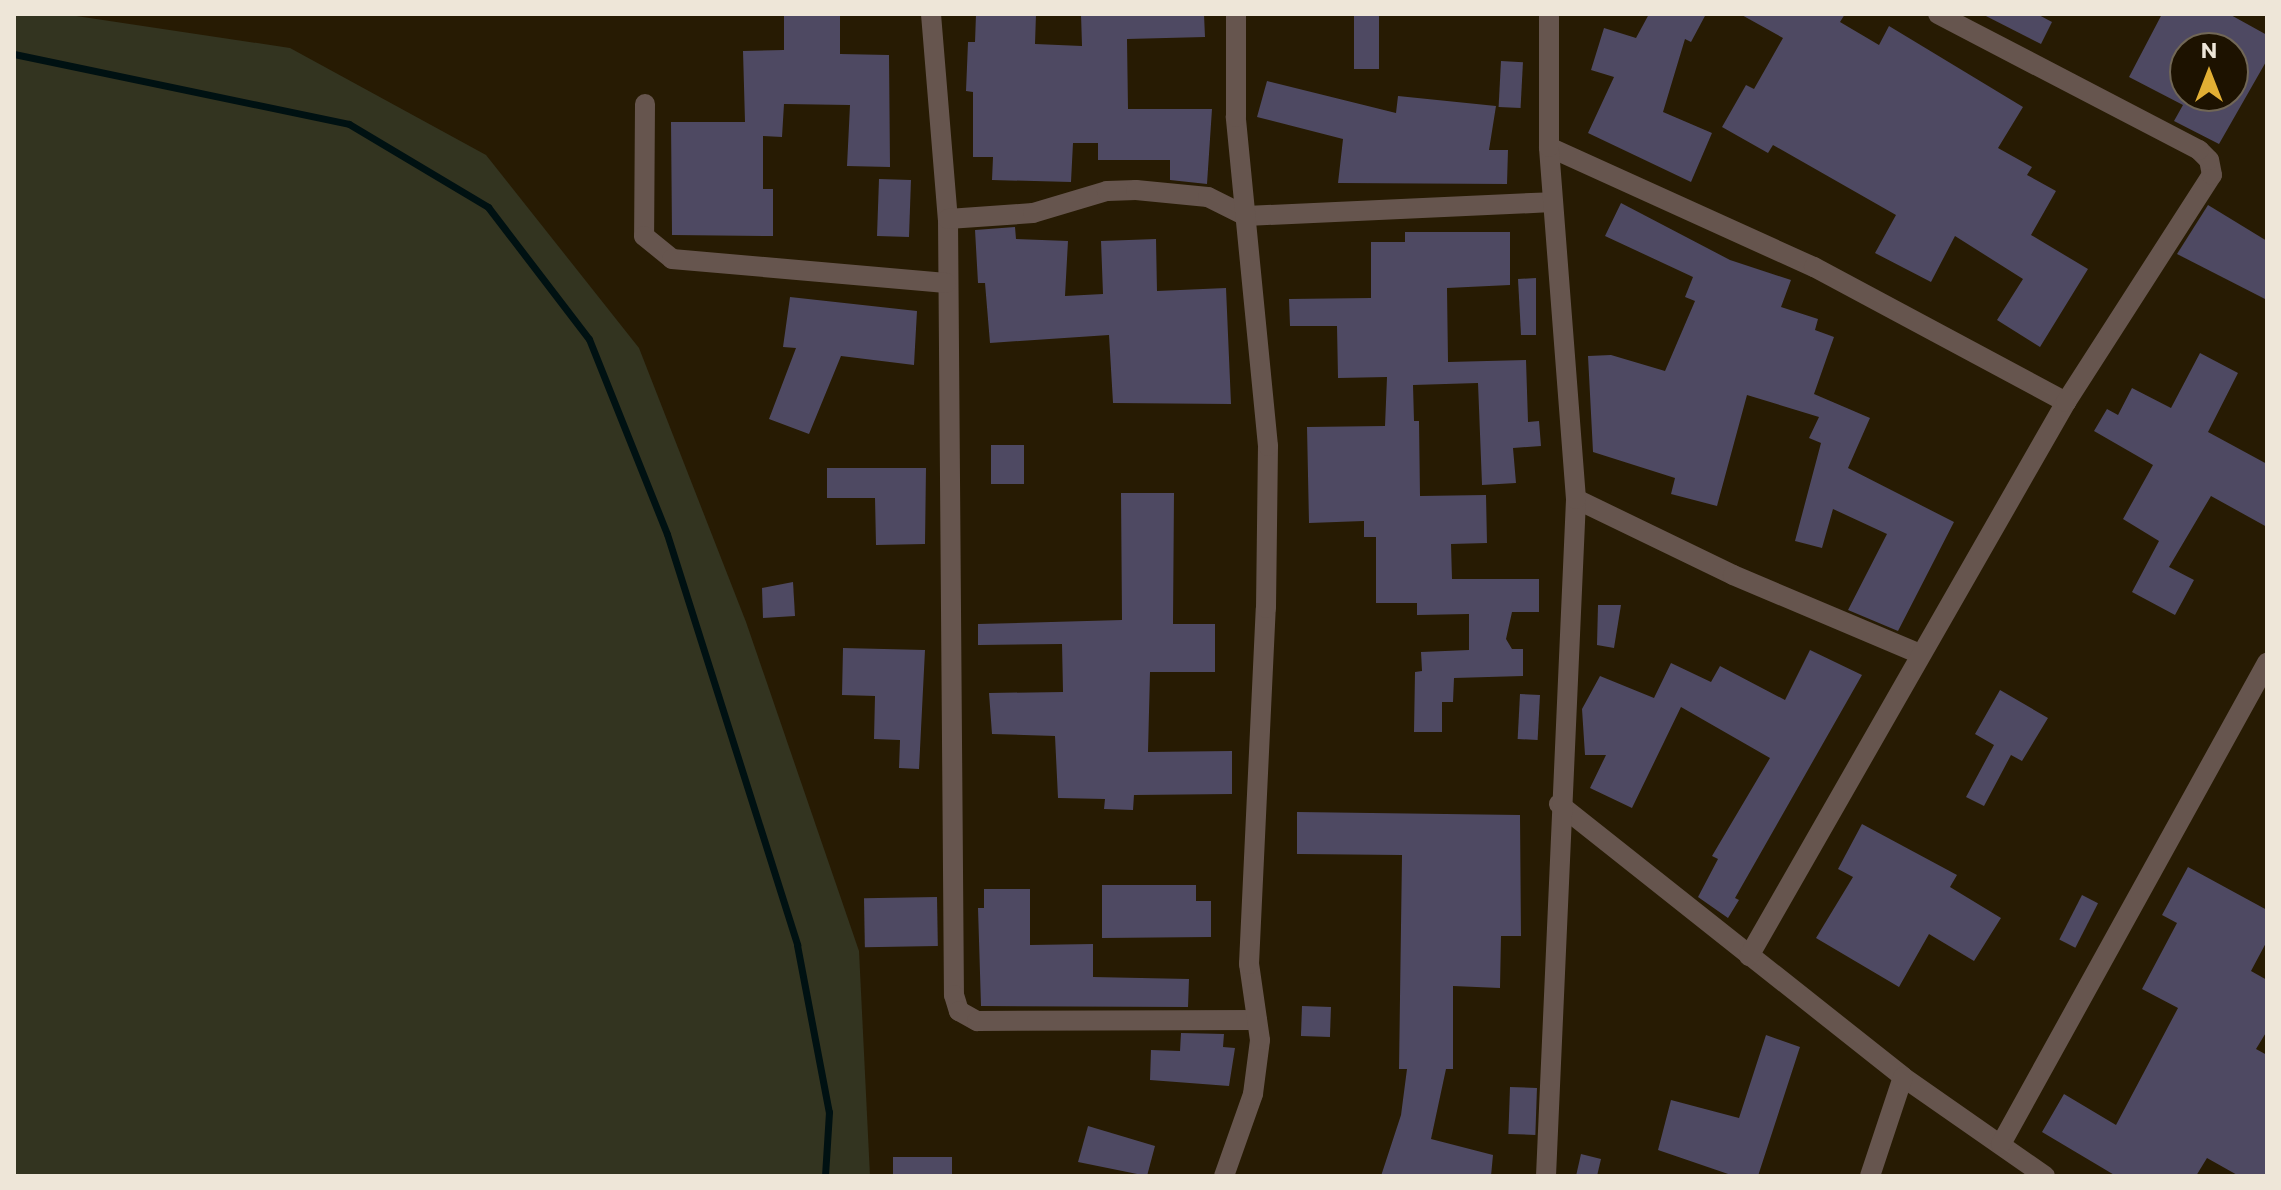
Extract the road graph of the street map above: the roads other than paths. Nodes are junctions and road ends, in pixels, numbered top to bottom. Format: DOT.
graph roads {
  1 [pos="931,14"];
  2 [pos="1236,14"];
  3 [pos="1549,14"];
  4 [pos="1938,14"];
  5 [pos="645,104"];
  6 [pos="1549,147"];
  7 [pos="1552,202"];
  8 [pos="1246,216"];
  9 [pos="948,219"];
  10 [pos="946,283"];
  11 [pos="2066,402"];
  12 [pos="1576,499"];
  13 [pos="1920,654"];
  14 [pos="2267,663"];
  15 [pos="1559,804"];
  16 [pos="1749,956"];
  17 [pos="1257,1020"];
  18 [pos="1903,1077"];
  19 [pos="2001,1144"];
  20 [pos="1224,1176"];
  21 [pos="1546,1176"];
  22 [pos="1870,1176"];
  23 [pos="2045,1176"];
  1 -- 9 [label="street"];
  2 -- 8 [label="street"];
  3 -- 6 [label="street"];
  4 -- 11 [label="street"];
  5 -- 10 [label="street"];
  6 -- 7 [label="street"];
  6 -- 11 [label="street"];
  7 -- 8 [label="street"];
  7 -- 12 [label="street"];
  8 -- 9 [label="street"];
  8 -- 17 [label="street"];
  9 -- 10 [label="street"];
  10 -- 17 [label="street"];
  11 -- 13 [label="street"];
  12 -- 13 [label="street"];
  12 -- 15 [label="street"];
  13 -- 16 [label="street"];
  14 -- 19 [label="street"];
  15 -- 16 [label="street"];
  15 -- 21 [label="street"];
  16 -- 18 [label="street"];
  17 -- 20 [label="street"];
  18 -- 19 [label="street"];
  18 -- 22 [label="street"];
  19 -- 23 [label="street"];
}
